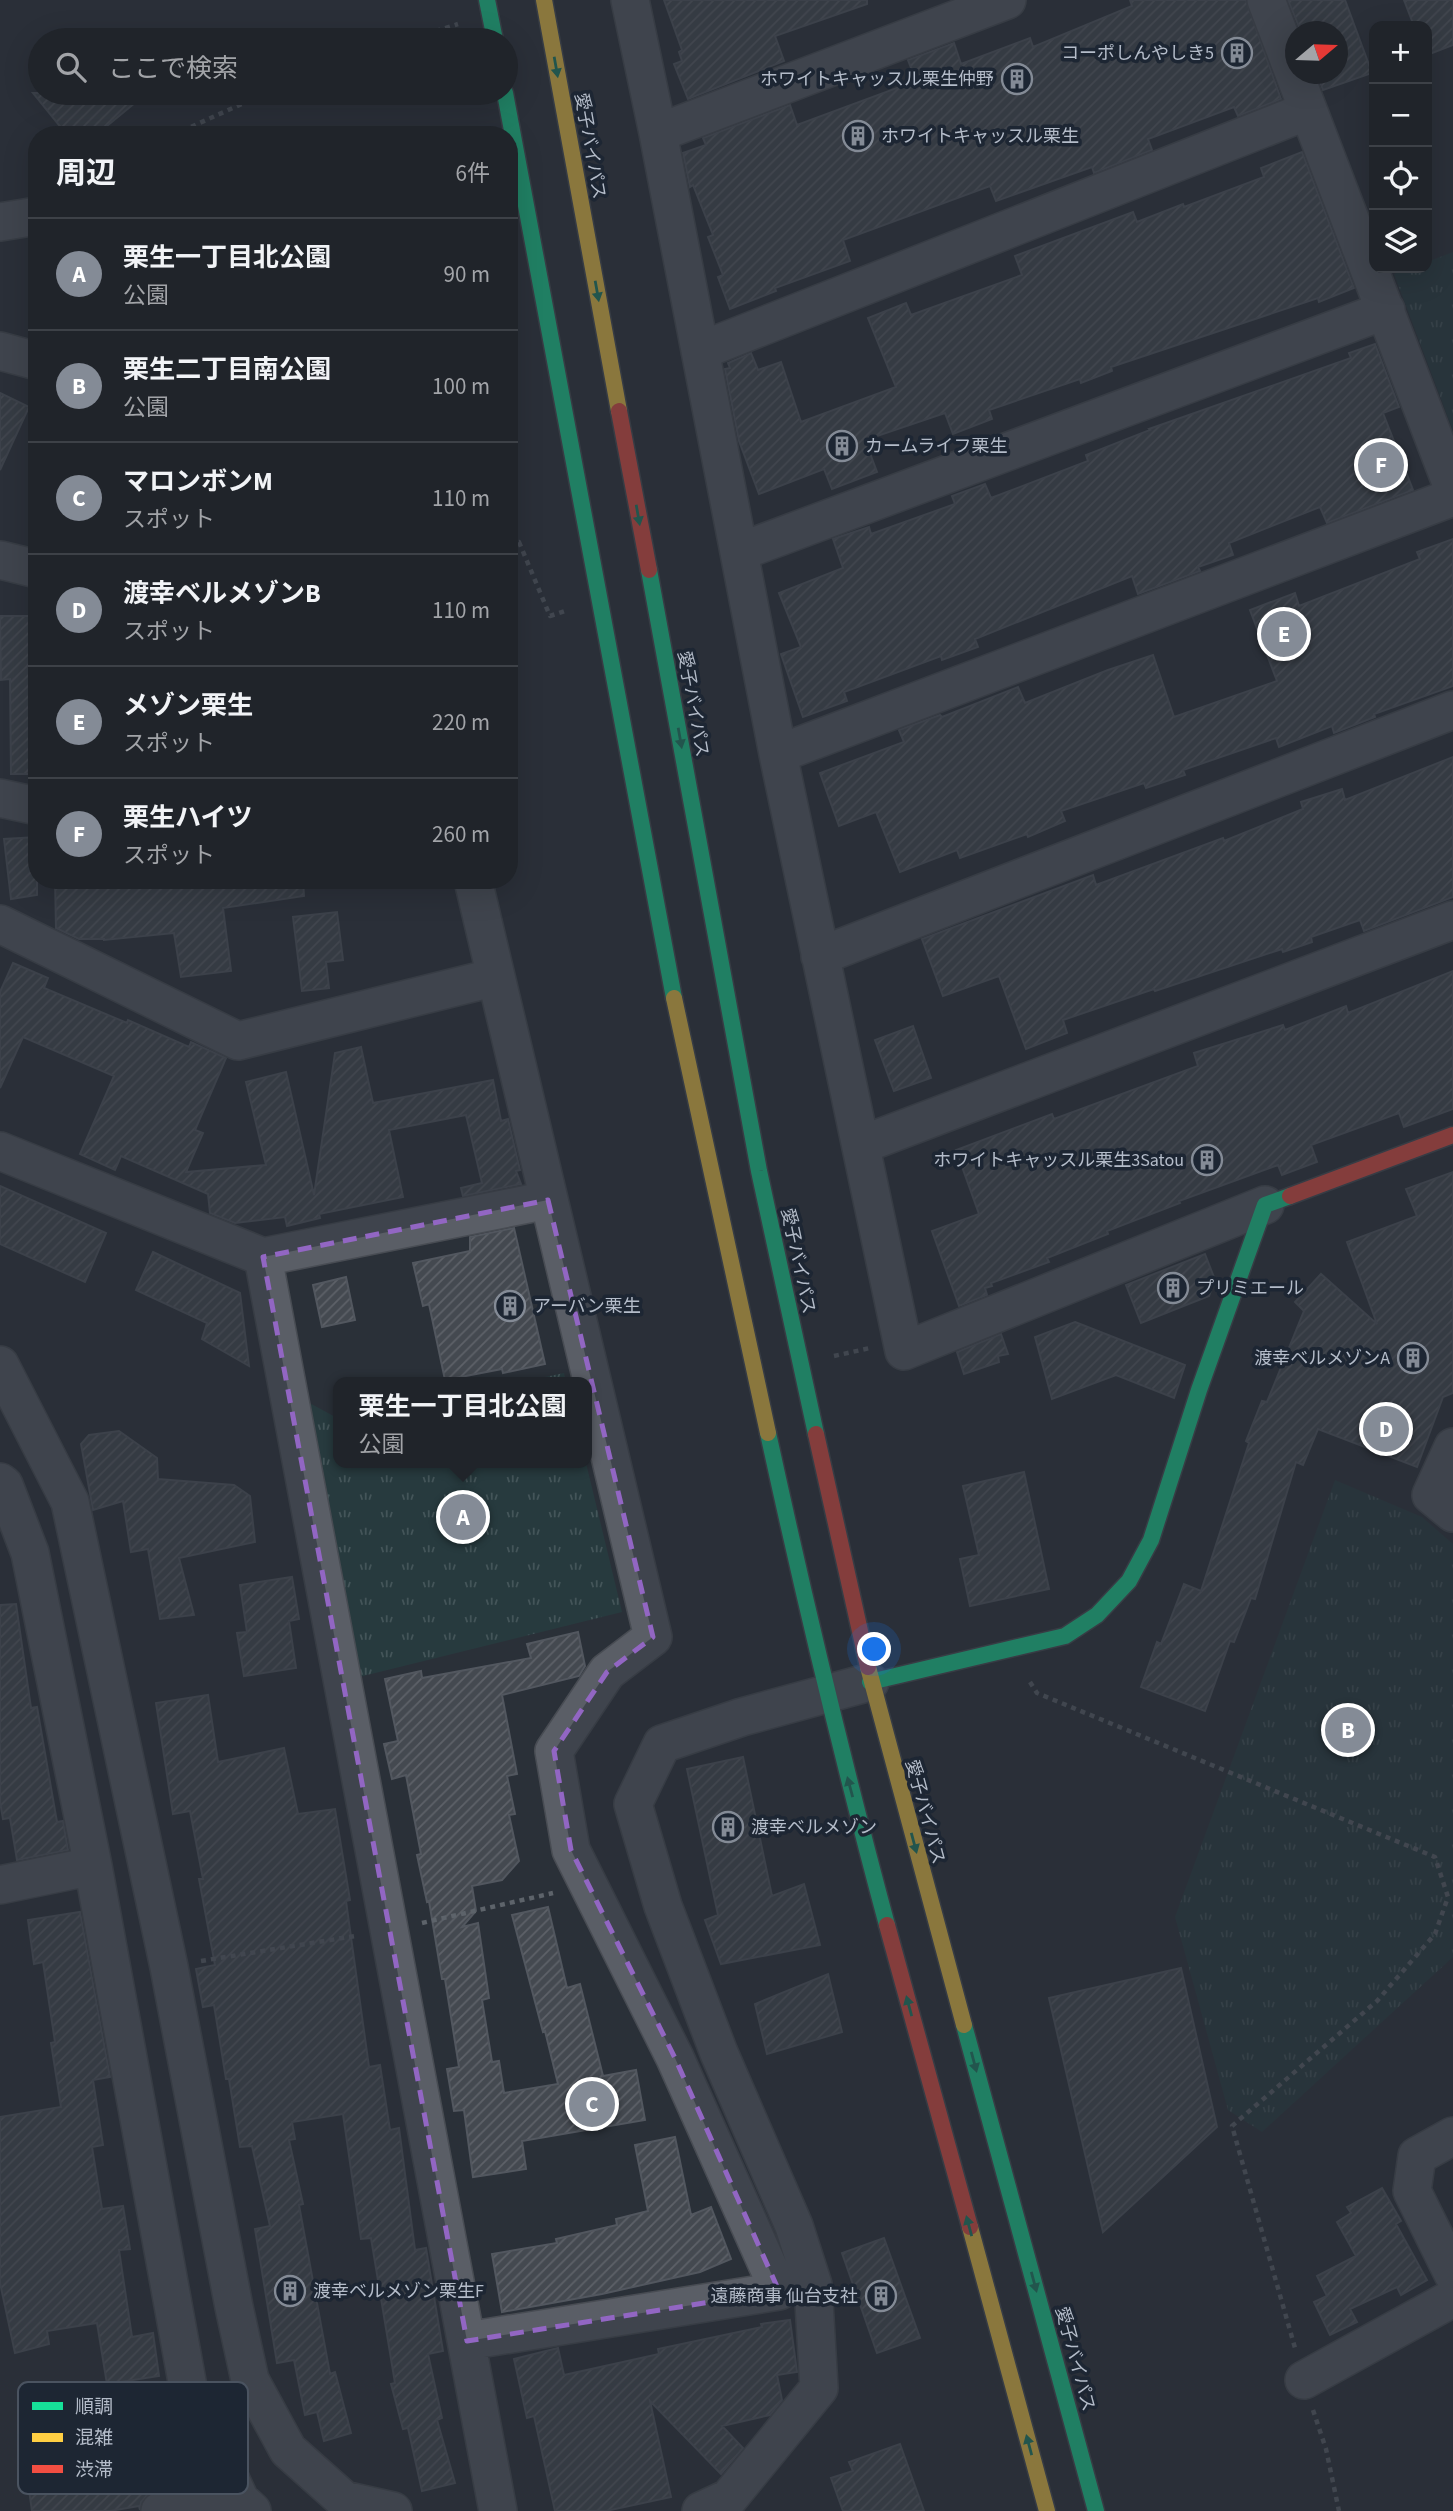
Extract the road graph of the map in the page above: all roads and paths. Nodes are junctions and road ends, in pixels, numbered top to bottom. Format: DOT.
graph roads {
  1 [pos="487,0"];
  2 [pos="544,0"];
  3 [pos="630,0"];
  4 [pos="1007,0"];
  5 [pos="1266,0"];
  6 [pos="469,22"];
  7 [pos="442,28"];
  8 [pos="493,28"];
  9 [pos="239,105"];
  10 [pos="507,105"];
  11 [pos="1307,111"];
  12 [pos="193,126"];
  13 [pos="511,126"];
  14 [pos="658,133"];
  15 [pos="518,163"];
  16 [pos="28,217"];
  17 [pos="0,222"];
  18 [pos="1386,310"];
  19 [pos="0,351"];
  20 [pos="701,351"];
  21 [pos="28,359"];
  22 [pos="1451,482"];
  23 [pos="518,542"];
  24 [pos="739,552"];
  25 [pos="0,560"];
  26 [pos="28,567"];
  27 [pos="572,608"];
  28 [pos="1453,710"];
  29 [pos="778,754"];
  30 [pos="0,798"];
  31 [pos="28,804"];
  32 [pos="475,889"];
  33 [pos="1453,920"];
  34 [pos="0,924"];
  35 [pos="820,956"];
  36 [pos="496,977"];
  37 [pos="1453,1135"];
  38 [pos="861,1145"];
  39 [pos="0,1151"];
  40 [pos="548,1200"];
  41 [pos="1265,1205"];
  42 [pos="263,1257"];
  43 [pos="0,1365"];
  44 [pos="591,1377"];
  45 [pos="592,1383"];
  46 [pos="1453,1447"];
  47 [pos="0,1482"];
  48 [pos="1453,1513"];
  49 [pos="870,1682"];
  50 [pos="1030,1682"];
  51 [pos="826,1695"];
  52 [pos="93,1866"];
  53 [pos="0,1885"];
  54 [pos="589,1885"];
  55 [pos="389,1930"];
  56 [pos="169,1967"];
  57 [pos="1453,2136"];
  58 [pos="1453,2274"];
  59 [pos="1453,2298"];
  60 [pos="467,2341"];
  61 [pos="1304,2380"];
  62 [pos="187,2382"];
  63 [pos="246,2506"];
  64 [pos="160,2511"];
  65 [pos="393,2511"];
  66 [pos="498,2511"];
  67 [pos="701,2511"];
  68 [pos="1047,2511"];
  69 [pos="1096,2511"];
  70 [pos="1339,2511"];
  1 -- 8 [label="main road"];
  2 -- 49 [label="main road, 愛子バイパス, one-way"];
  3 -- 14 [label="street"];
  4 -- 14 [label="street"];
  5 -- 11 [label="street"];
  6 -- 7 [label="path"];
  9 -- 12 [label="path"];
  10 -- 13 [label="main road"];
  11 -- 18 [label="street"];
  11 -- 20 [label="street"];
  14 -- 20 [label="street"];
  15 -- 51 [label="main road"];
  16 -- 17 [label="street"];
  18 -- 22 [label="street"];
  18 -- 24 [label="street"];
  19 -- 21 [label="street"];
  20 -- 24 [label="street"];
  22 -- 29 [label="street"];
  23 -- 27 [label="path"];
  24 -- 29 [label="street"];
  25 -- 26 [label="street"];
  28 -- 35 [label="street"];
  29 -- 35 [label="street"];
  30 -- 31 [label="street"];
  32 -- 36 [label="street"];
  33 -- 38 [label="street"];
  34 -- 36 [label="street"];
  35 -- 38 [label="street"];
  36 -- 40 [label="street"];
  37 -- 41 [label="main road"];
  38 -- 41 [label="street"];
  39 -- 42 [label="street"];
  40 -- 42 [label="street"];
  40 -- 44 [label="street"];
  41 -- 49 [label="main road"];
  42 -- 55 [label="street"];
  43 -- 56 [label="street"];
  45 -- 54 [label="street"];
  46 -- 48 [label="street"];
  47 -- 52 [label="street"];
  49 -- 51 [label="street"];
  49 -- 69 [label="main road, 愛子バイパス, one-way"];
  50 -- 61 [label="path"];
  51 -- 67 [label="street"];
  68 -- 51 [label="main road, one-way"];
  52 -- 53 [label="street"];
  52 -- 62 [label="street"];
  54 -- 55 [label="path"];
  54 -- 60 [label="street"];
  55 -- 56 [label="path"];
  55 -- 60 [label="street"];
  56 -- 65 [label="street"];
  57 -- 58 [label="street"];
  59 -- 61 [label="street"];
  60 -- 66 [label="street"];
  61 -- 70 [label="path"];
  63 -- 64 [label="street"];
}
